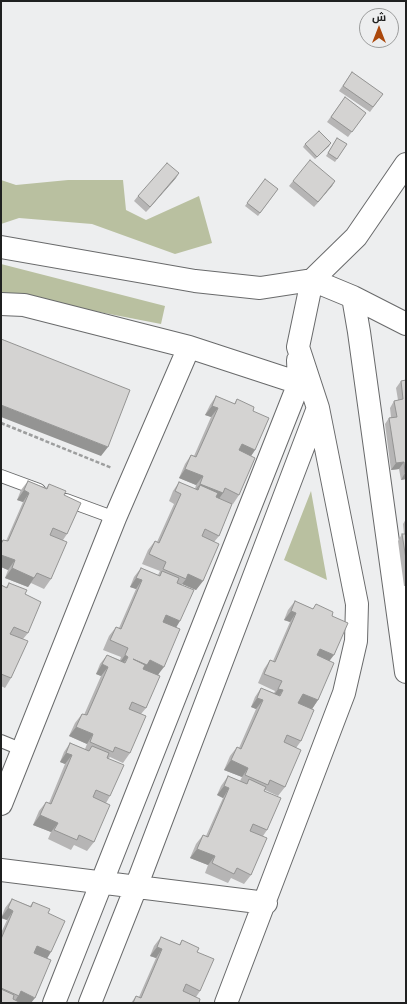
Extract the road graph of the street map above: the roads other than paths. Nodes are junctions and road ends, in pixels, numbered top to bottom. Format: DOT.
graph roads {
  1 [pos="406,164"];
  2 [pos="1,247"];
  3 [pos="312,280"];
  4 [pos="353,297"];
  5 [pos="1,304"];
  6 [pos="406,324"];
  7 [pos="189,347"];
  8 [pos="298,347"];
  9 [pos="299,383"];
  10 [pos="318,408"];
  11 [pos="1,476"];
  12 [pos="115,518"];
  13 [pos="406,672"];
  14 [pos="1,741"];
  15 [pos="23,750"];
  16 [pos="1,804"];
  17 [pos="1,870"];
  18 [pos="102,883"];
  19 [pos="136,887"];
  20 [pos="266,903"];
  21 [pos="54,1003"];
  22 [pos="90,1003"];
  23 [pos="226,1003"];
  1 -- 3 [label="street"];
  2 -- 3 [label="street"];
  3 -- 4 [label="street"];
  3 -- 8 [label="street"];
  4 -- 6 [label="street"];
  4 -- 13 [label="street"];
  5 -- 7 [label="street"];
  7 -- 9 [label="street"];
  7 -- 12 [label="street"];
  8 -- 9 [label="street"];
  8 -- 10 [label="street"];
  9 -- 18 [label="street"];
  10 -- 19 [label="street"];
  10 -- 20 [label="street"];
  11 -- 12 [label="lane"];
  12 -- 15 [label="street"];
  14 -- 15 [label="lane"];
  15 -- 16 [label="street"];
  17 -- 18 [label="street"];
  18 -- 19 [label="street"];
  18 -- 21 [label="street"];
  19 -- 20 [label="street"];
  19 -- 22 [label="street"];
  20 -- 23 [label="street"];
}
